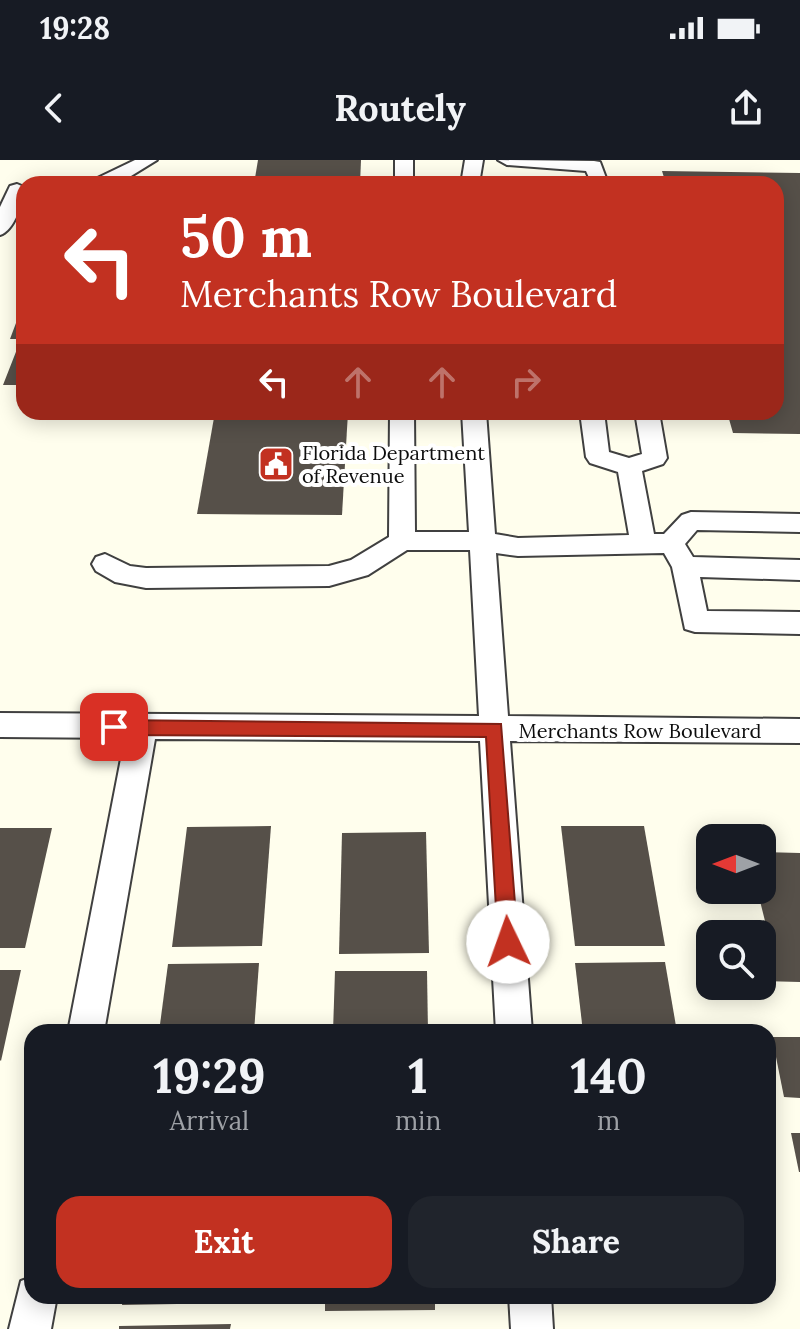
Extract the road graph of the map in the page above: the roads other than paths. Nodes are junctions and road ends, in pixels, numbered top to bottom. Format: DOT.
graph roads {
  1 [pos="148,160"];
  2 [pos="507,160"];
  3 [pos="596,174"];
  4 [pos="132,176"];
  5 [pos="16,189"];
  6 [pos="0,229"];
  7 [pos="402,420"];
  8 [pos="474,420"];
  9 [pos="593,420"];
  10 [pos="648,420"];
  11 [pos="629,467"];
  12 [pos="800,523"];
  13 [pos="402,541"];
  14 [pos="481,541"];
  15 [pos="643,542"];
  16 [pos="671,543"];
  17 [pos="105,564"];
  18 [pos="685,567"];
  19 [pos="800,570"];
  20 [pos="800,623"];
  21 [pos="0,725"];
  22 [pos="142,728"];
  23 [pos="494,730"];
  24 [pos="800,731"];
  25 [pos="87,1024"];
  26 [pos="513,1024"];
  27 [pos="35,1304"];
  28 [pos="530,1304"];
  29 [pos="30,1329"];
  30 [pos="532,1329"];
  1 -- 4 [label="street"];
  2 -- 3 [label="street"];
  5 -- 6 [label="street"];
  7 -- 13 [label="street"];
  8 -- 14 [label="street"];
  9 -- 11 [label="street"];
  10 -- 11 [label="street"];
  11 -- 15 [label="street"];
  12 -- 16 [label="street"];
  13 -- 14 [label="street"];
  13 -- 17 [label="street"];
  14 -- 15 [label="street"];
  14 -- 23 [label="street"];
  15 -- 16 [label="street"];
  16 -- 18 [label="street"];
  18 -- 19 [label="street"];
  18 -- 20 [label="street"];
  21 -- 22 [label="street, Merchants Row Boulevard"];
  22 -- 23 [label="street, Merchants Row Boulevard"];
  22 -- 25 [label="street"];
  23 -- 24 [label="street, Merchants Row Boulevard"];
  23 -- 26 [label="street"];
  27 -- 29 [label="street"];
  28 -- 30 [label="street"];
}
